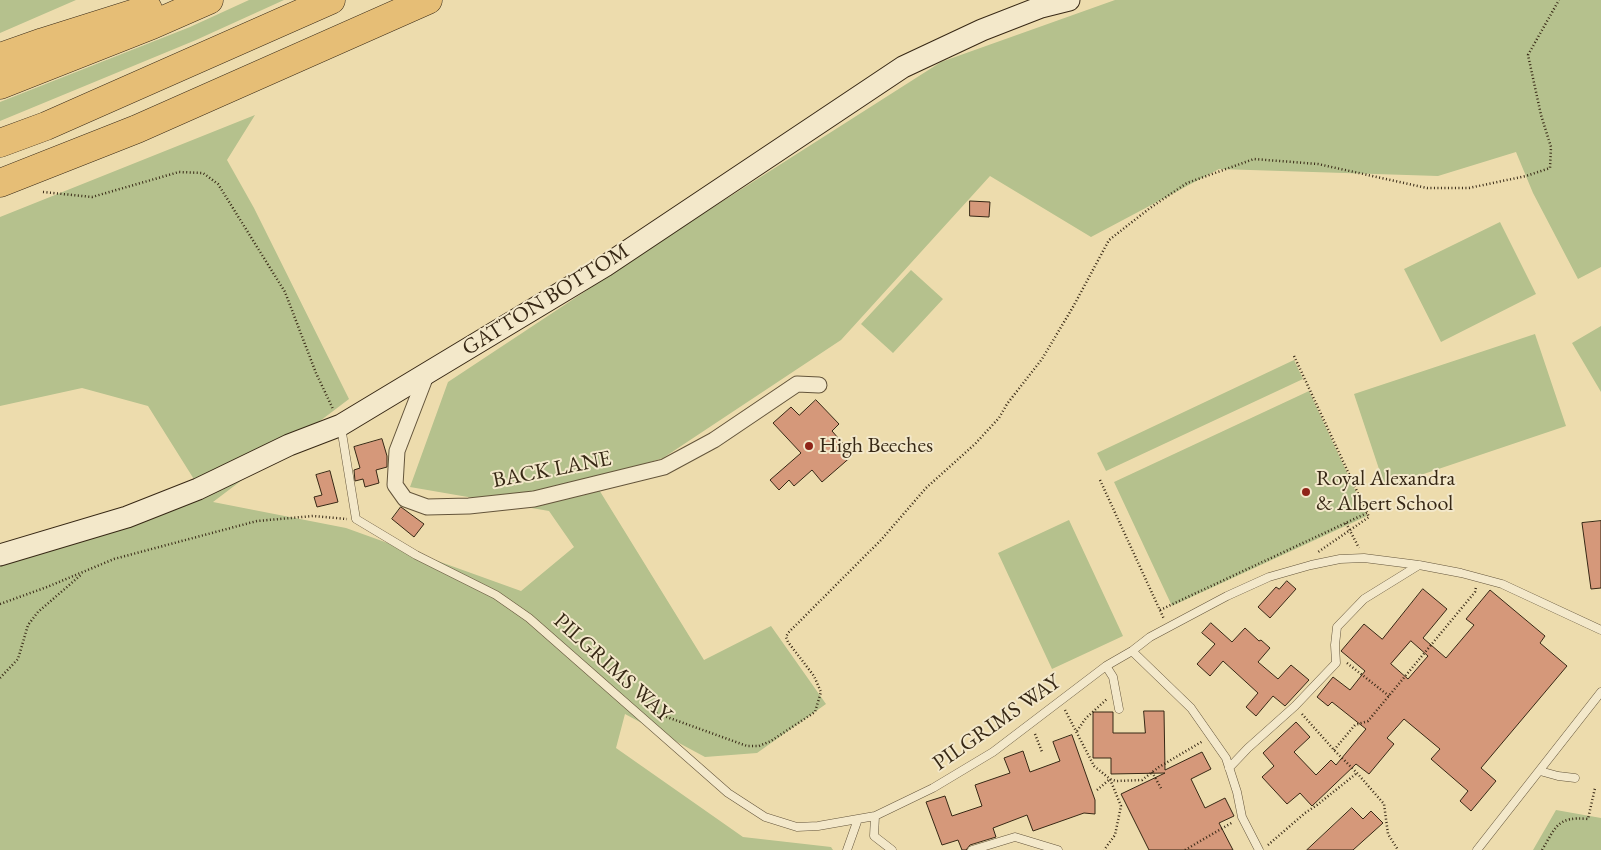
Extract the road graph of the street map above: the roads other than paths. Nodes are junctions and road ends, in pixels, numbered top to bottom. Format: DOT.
graph roads {
  1 [pos="176,0"];
  2 [pos="209,0"];
  3 [pos="331,0"];
  4 [pos="428,0"];
  5 [pos="1069,0"];
  6 [pos="0,57"];
  7 [pos="0,85"];
  8 [pos="0,143"];
  9 [pos="0,183"];
  10 [pos="426,373"];
  11 [pos="819,385"];
  12 [pos="341,425"];
  13 [pos="0,555"];
  14 [pos="1419,565"];
  15 [pos="1601,630"];
  16 [pos="1132,651"];
  17 [pos="1106,666"];
  18 [pos="1601,692"];
  19 [pos="1118,709"];
  20 [pos="1229,768"];
  21 [pos="1540,771"];
  22 [pos="1575,778"];
  23 [pos="875,816"];
  24 [pos="858,819"];
  25 [pos="847,850"];
  26 [pos="892,850"];
  27 [pos="972,850"];
  28 [pos="1058,850"];
  29 [pos="1259,850"];
  30 [pos="1477,850"];
  1 -- 6 [label="highway"];
  2 -- 7 [label="highway"];
  3 -- 8 [label="highway"];
  4 -- 9 [label="highway"];
  5 -- 10 [label="street, GATTON BOTTOM"];
  10 -- 11 [label="street, BACK LANE"];
  10 -- 12 [label="street, GATTON BOTTOM"];
  12 -- 13 [label="street, GATTON BOTTOM"];
  12 -- 24 [label="lane, PILGRIMS WAY"];
  14 -- 15 [label="lane, PILGRIMS WAY"];
  14 -- 16 [label="lane, PILGRIMS WAY"];
  14 -- 20 [label="lane"];
  16 -- 17 [label="lane, PILGRIMS WAY"];
  16 -- 20 [label="lane"];
  17 -- 19 [label="lane"];
  17 -- 23 [label="lane, PILGRIMS WAY"];
  18 -- 21 [label="lane"];
  20 -- 29 [label="lane"];
  21 -- 22 [label="lane"];
  21 -- 30 [label="lane"];
  23 -- 24 [label="lane, PILGRIMS WAY"];
  23 -- 26 [label="lane"];
  24 -- 25 [label="lane"];
  27 -- 28 [label="lane"];
}
